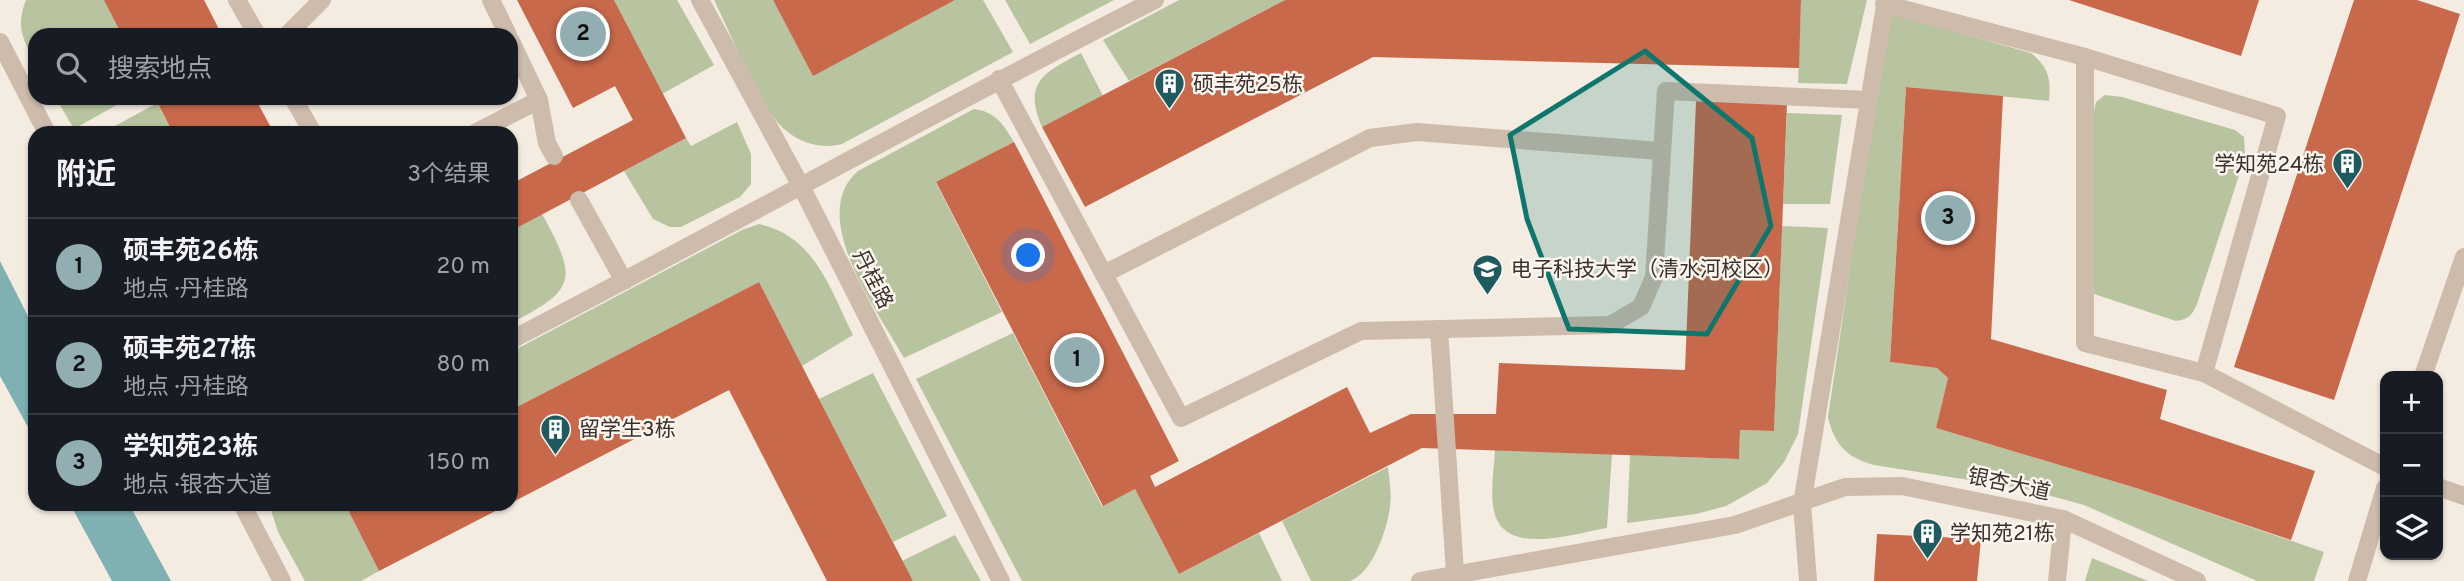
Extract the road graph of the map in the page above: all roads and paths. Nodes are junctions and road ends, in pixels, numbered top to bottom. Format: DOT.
graph roads {
  1 [pos="236,0"];
  2 [pos="322,0"];
  3 [pos="491,0"];
  4 [pos="700,0"];
  5 [pos="1155,0"];
  6 [pos="1885,2"];
  7 [pos="253,28"];
  8 [pos="294,28"];
  9 [pos="505,28"];
  10 [pos="0,42"];
  11 [pos="518,56"];
  12 [pos="2085,57"];
  13 [pos="999,79"];
  14 [pos="28,96"];
  15 [pos="539,100"];
  16 [pos="1869,100"];
  17 [pos="33,105"];
  18 [pos="297,105"];
  19 [pos="43,126"];
  20 [pos="309,126"];
  21 [pos="489,126"];
  22 [pos="1660,150"];
  23 [pos="554,156"];
  24 [pos="802,188"];
  25 [pos="579,200"];
  26 [pos="2464,257"];
  27 [pos="1104,274"];
  28 [pos="624,281"];
  29 [pos="1439,329"];
  30 [pos="518,336"];
  31 [pos="2425,371"];
  32 [pos="2204,373"];
  33 [pos="2380,464"];
  34 [pos="2443,489"];
  35 [pos="2464,496"];
  36 [pos="2382,497"];
  37 [pos="1802,504"];
  38 [pos="246,511"];
  39 [pos="2063,519"];
  40 [pos="1455,573"];
  41 [pos="282,581"];
  42 [pos="1001,581"];
  43 [pos="1420,581"];
  44 [pos="1808,581"];
  45 [pos="2057,581"];
  46 [pos="2197,581"];
  47 [pos="2357,581"];
  1 -- 7 [label="street"];
  2 -- 8 [label="street"];
  3 -- 9 [label="street"];
  4 -- 24 [label="street, 丹桂路"];
  5 -- 13 [label="street"];
  6 -- 12 [label="street"];
  6 -- 16 [label="street"];
  10 -- 14 [label="street"];
  11 -- 15 [label="street"];
  12 -- 32 [label="street"];
  12 -- 32 [label="street"];
  13 -- 24 [label="street"];
  13 -- 27 [label="street"];
  15 -- 21 [label="street"];
  15 -- 23 [label="street"];
  16 -- 22 [label="street"];
  16 -- 37 [label="street"];
  17 -- 19 [label="street"];
  18 -- 20 [label="street"];
  22 -- 27 [label="street"];
  22 -- 29 [label="street"];
  24 -- 28 [label="street"];
  24 -- 42 [label="street, 丹桂路"];
  25 -- 28 [label="street"];
  26 -- 31 [label="street"];
  27 -- 29 [label="street"];
  28 -- 30 [label="street"];
  29 -- 40 [label="street"];
  32 -- 33 [label="street"];
  34 -- 35 [label="street"];
  36 -- 47 [label="street"];
  37 -- 39 [label="street, 银杏大道"];
  37 -- 40 [label="street, 银杏大道"];
  37 -- 44 [label="street"];
  38 -- 41 [label="street"];
  39 -- 45 [label="street"];
  39 -- 46 [label="street, 银杏大道"];
  40 -- 43 [label="street, 银杏大道"];
}
